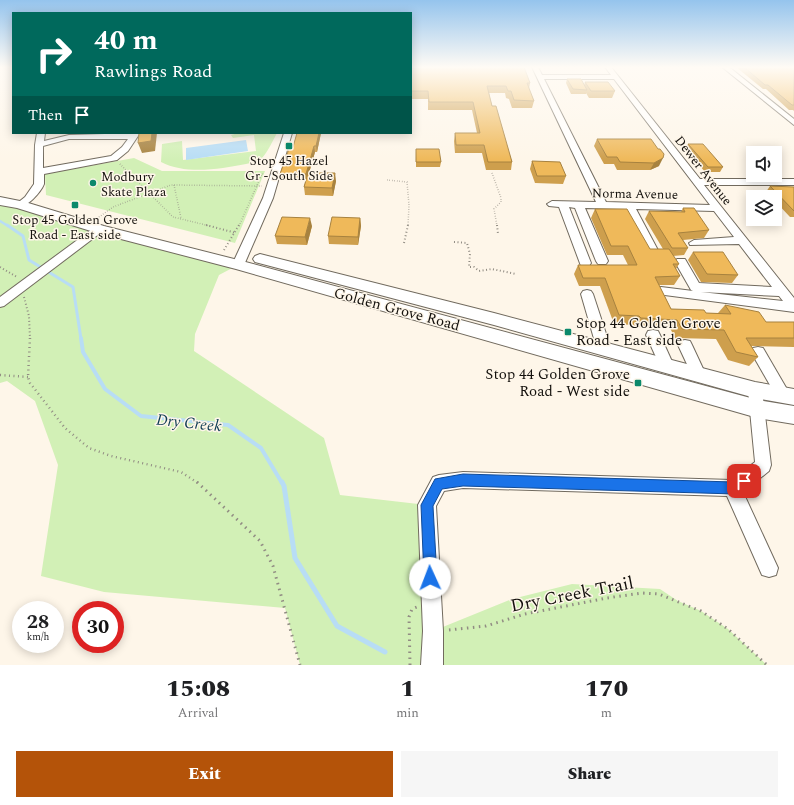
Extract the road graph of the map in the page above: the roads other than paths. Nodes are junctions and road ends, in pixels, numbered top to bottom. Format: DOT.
graph roads {
  1 [pos="550,98"];
  2 [pos="632,98"];
  3 [pos="764,98"];
  4 [pos="792,121"];
  5 [pos="41,134"];
  6 [pos="288,134"];
  7 [pos="135,135"];
  8 [pos="39,145"];
  9 [pos="39,172"];
  10 [pos="697,182"];
  11 [pos="794,182"];
  12 [pos="0,194"];
  13 [pos="0,201"];
  14 [pos="24,202"];
  15 [pos="552,204"];
  16 [pos="563,205"];
  17 [pos="579,205"];
  18 [pos="602,205"];
  19 [pos="629,206"];
  20 [pos="717,208"];
  21 [pos="102,222"];
  22 [pos="742,240"];
  23 [pos="694,243"];
  24 [pos="654,254"];
  25 [pos="240,260"];
  26 [pos="602,261"];
  27 [pos="681,262"];
  28 [pos="585,263"];
  29 [pos="661,291"];
  30 [pos="781,292"];
  31 [pos="587,294"];
  32 [pos="0,303"];
  33 [pos="794,307"];
  34 [pos="654,335"];
  35 [pos="685,345"];
  36 [pos="604,349"];
  37 [pos="758,352"];
  38 [pos="667,366"];
  39 [pos="699,375"];
  40 [pos="756,390"];
  41 [pos="789,396"];
  42 [pos="758,409"];
  43 [pos="794,415"];
  44 [pos="732,488"];
  45 [pos="769,568"];
  46 [pos="432,665"];
  1 -- 18 [label="street"];
  2 -- 10 [label="street, Dewer Avenue"];
  3 -- 4 [label="street"];
  5 -- 8 [label="street"];
  6 -- 25 [label="street"];
  7 -- 8 [label="street"];
  7 -- 9 [label="street"];
  8 -- 9 [label="street"];
  9 -- 14 [label="street"];
  10 -- 11 [label="street"];
  10 -- 20 [label="street, Dewer Avenue"];
  12 -- 14 [label="main road, Golden Grove Road"];
  13 -- 14 [label="main road, Golden Grove Road"];
  14 -- 21 [label="main road, Golden Grove Road"];
  15 -- 16 [label="street, Norma Avenue"];
  16 -- 17 [label="street, Norma Avenue"];
  16 -- 28 [label="street"];
  17 -- 18 [label="street, Norma Avenue"];
  17 -- 26 [label="street"];
  18 -- 19 [label="street, Norma Avenue"];
  19 -- 20 [label="street, Norma Avenue"];
  19 -- 24 [label="street"];
  20 -- 22 [label="street, Dewer Avenue"];
  21 -- 25 [label="main road, Golden Grove Road"];
  21 -- 25 [label="main road, Golden Grove Road"];
  21 -- 32 [label="street"];
  22 -- 23 [label="street"];
  22 -- 30 [label="street, Dewer Avenue"];
  25 -- 36 [label="main road, Golden Grove Road"];
  25 -- 42 [label="main road, Golden Grove Road"];
  27 -- 30 [label="street"];
  29 -- 33 [label="street"];
  30 -- 33 [label="street, Dewer Avenue"];
  31 -- 36 [label="street"];
  34 -- 38 [label="street"];
  35 -- 39 [label="street"];
  36 -- 38 [label="main road, Golden Grove Road"];
  37 -- 41 [label="street"];
  38 -- 39 [label="main road, Golden Grove Road"];
  39 -- 40 [label="main road, Golden Grove Road"];
  40 -- 41 [label="main road, Golden Grove Road"];
  40 -- 42 [label="street"];
  42 -- 43 [label="main road, Golden Grove Road"];
  42 -- 44 [label="street"];
  44 -- 45 [label="street"];
  44 -- 46 [label="street"];
}
